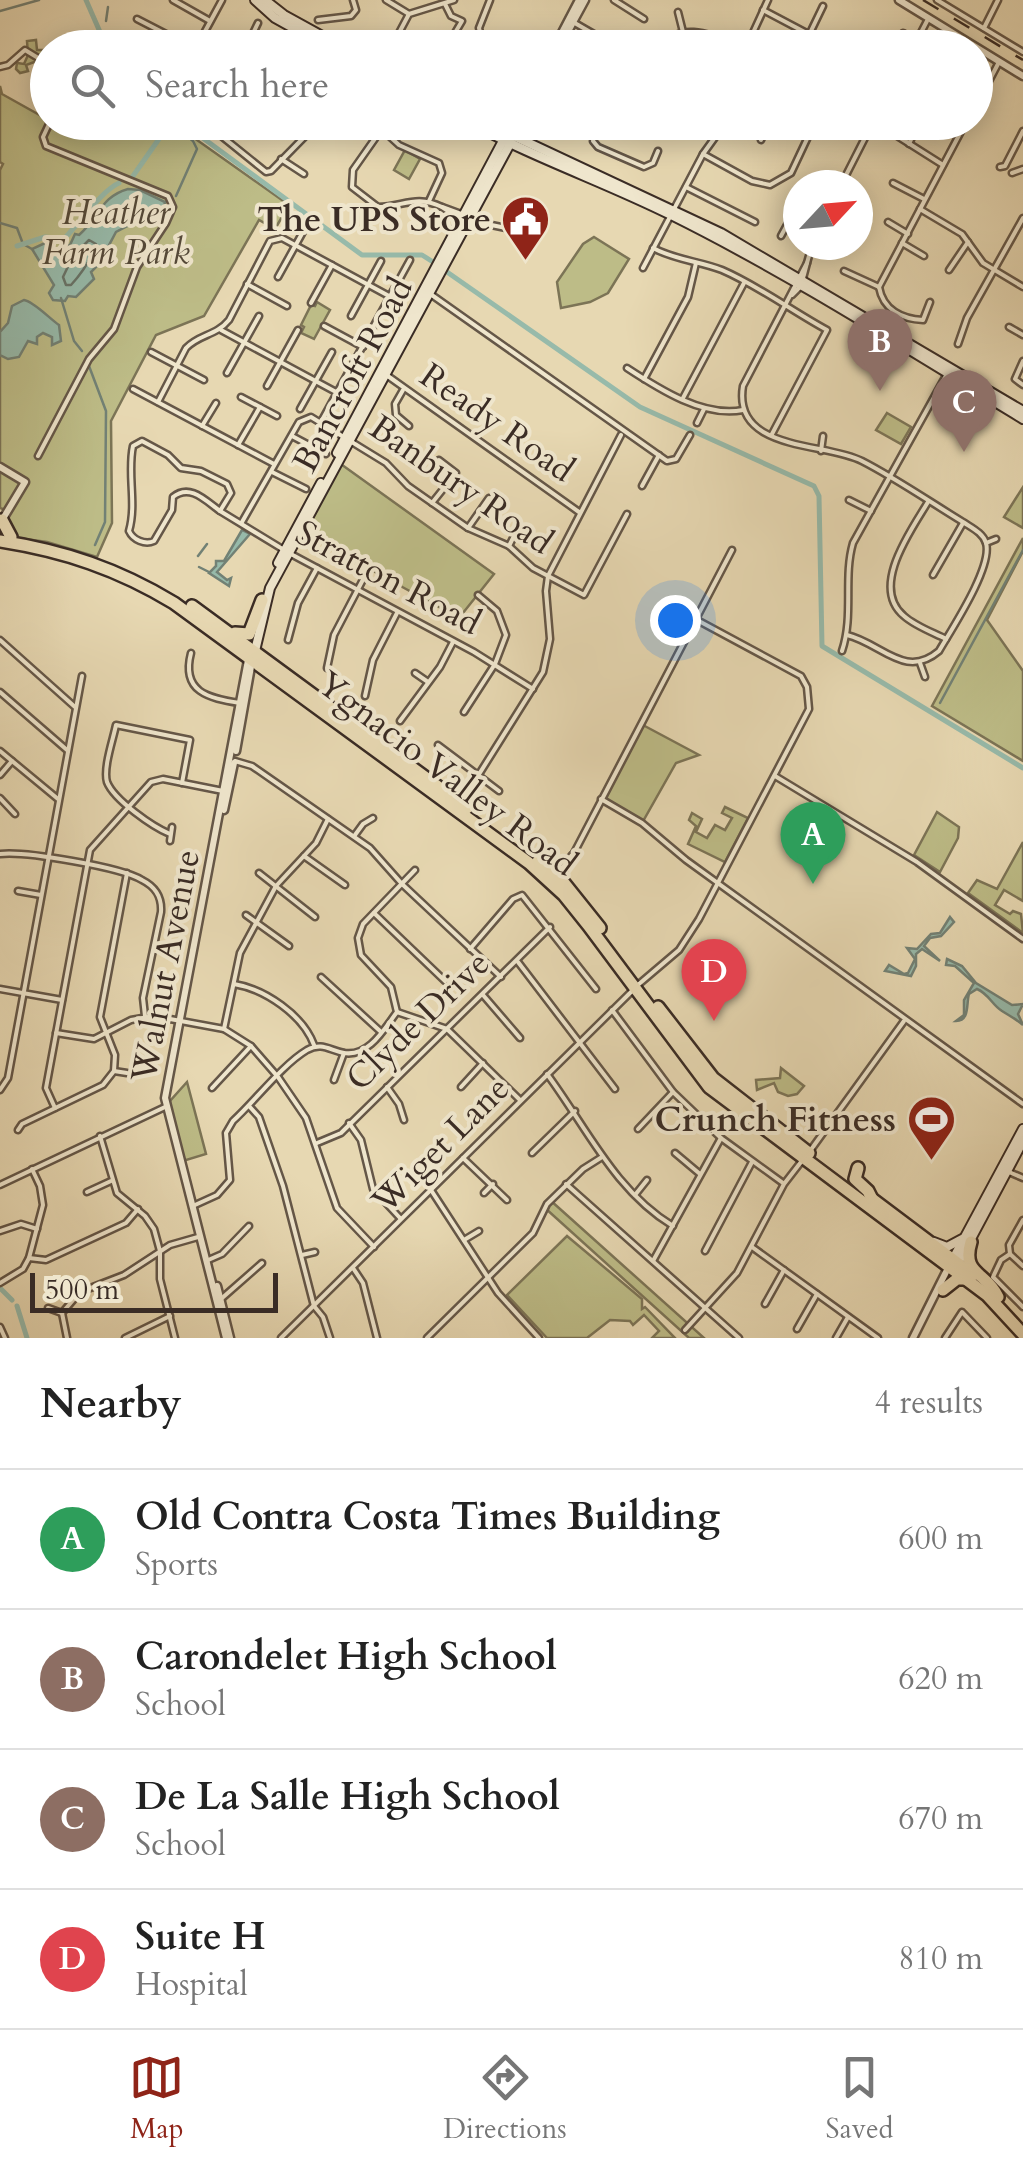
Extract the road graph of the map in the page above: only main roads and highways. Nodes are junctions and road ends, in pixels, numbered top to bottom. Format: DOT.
graph roads {
  1 [pos="255,0"];
  2 [pos="265,0"];
  3 [pos="297,30"];
  4 [pos="311,30"];
  5 [pos="493,140"];
  6 [pos="508,140"];
  7 [pos="532,154"];
  8 [pos="497,160"];
  9 [pos="673,212"];
  10 [pos="464,219"];
  11 [pos="429,280"];
  12 [pos="429,293"];
  13 [pos="949,370"];
  14 [pos="1023,411"];
  15 [pos="1023,419"];
  16 [pos="347,437"];
  17 [pos="1,522"];
  18 [pos="4,538"];
  19 [pos="62,552"];
  20 [pos="83,552"];
  21 [pos="286,552"];
  22 [pos="262,600"];
  23 [pos="217,623"];
  24 [pos="259,630"];
  25 [pos="249,654"];
  26 [pos="273,671"];
  27 [pos="248,675"];
  28 [pos="551,874"];
  29 [pos="638,984"];
  30 [pos="1023,1129"];
  31 [pos="1023,1141"];
  32 [pos="807,1156"];
  33 [pos="1005,1170"];
  34 [pos="923,1237"];
  35 [pos="968,1239"];
  36 [pos="937,1257"];
  37 [pos="954,1264"];
  38 [pos="966,1278"];
  39 [pos="998,1297"];
  40 [pos="1023,1323"];
  41 [pos="1023,1334"];
  1 -- 3 [label="main road"];
  2 -- 4 [label="main road"];
  5 -- 8 [label="main road"];
  6 -- 7 [label="main road"];
  6 -- 8 [label="main road, Bancroft Road"];
  6 -- 9 [label="main road"];
  7 -- 8 [label="main road"];
  7 -- 9 [label="main road"];
  8 -- 10 [label="main road, Bancroft Road"];
  9 -- 13 [label="main road"];
  10 -- 11 [label="main road, Bancroft Road"];
  10 -- 12 [label="main road, Bancroft Road"];
  11 -- 12 [label="main road"];
  11 -- 16 [label="main road, Bancroft Road"];
  12 -- 16 [label="main road, Bancroft Road"];
  13 -- 14 [label="main road"];
  13 -- 15 [label="main road"];
  16 -- 21 [label="main road, Bancroft Road"];
  17 -- 18 [label="highway"];
  18 -- 19 [label="highway, Ygnacio Valley Road"];
  18 -- 20 [label="highway, Ygnacio Valley Road"];
  19 -- 20 [label="highway"];
  19 -- 25 [label="highway, Ygnacio Valley Road"];
  20 -- 23 [label="highway, Ygnacio Valley Road"];
  21 -- 22 [label="main road, Bancroft Road"];
  21 -- 24 [label="main road, Bancroft Road"];
  22 -- 23 [label="highway"];
  22 -- 25 [label="main road, Bancroft Road"];
  23 -- 25 [label="highway, Ygnacio Valley Road"];
  24 -- 25 [label="main road, Bancroft Road"];
  24 -- 26 [label="highway"];
  25 -- 26 [label="highway, Ygnacio Valley Road"];
  26 -- 27 [label="highway"];
  26 -- 28 [label="highway, Ygnacio Valley Road"];
  28 -- 29 [label="highway, Ygnacio Valley Road"];
  28 -- 29 [label="highway, Ygnacio Valley Road"];
  29 -- 32 [label="highway, Ygnacio Valley Road"];
  30 -- 33 [label="main road"];
  31 -- 33 [label="main road"];
  32 -- 34 [label="highway, Ygnacio Valley Road"];
  32 -- 36 [label="highway, Ygnacio Valley Road"];
  33 -- 35 [label="main road"];
  34 -- 35 [label="main road"];
  34 -- 37 [label="highway, Ygnacio Valley Road"];
  35 -- 37 [label="main road"];
  35 -- 39 [label="highway"];
  36 -- 37 [label="highway, Ygnacio Valley Road"];
  36 -- 38 [label="highway"];
  37 -- 38 [label="highway, Ygnacio Valley Road"];
  37 -- 39 [label="highway, Ygnacio Valley Road"];
  38 -- 41 [label="highway, Ygnacio Valley Road"];
  39 -- 40 [label="highway, Ygnacio Valley Road"];
}
